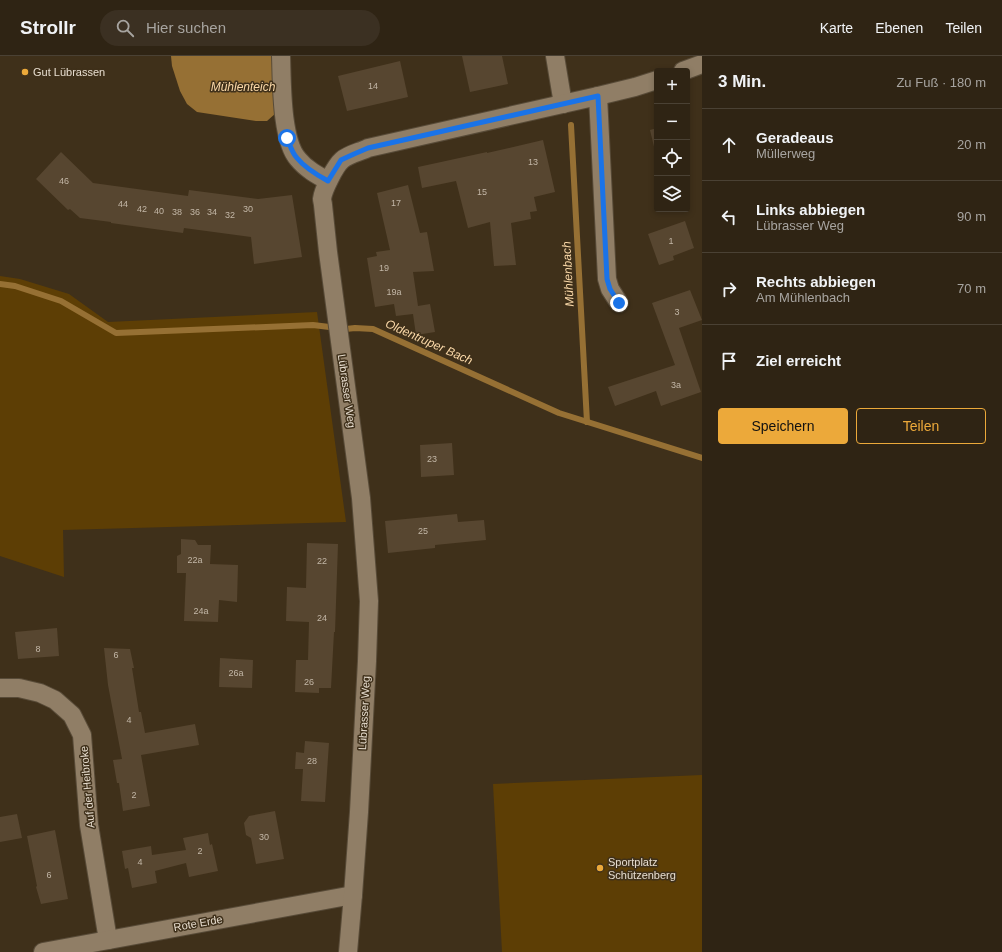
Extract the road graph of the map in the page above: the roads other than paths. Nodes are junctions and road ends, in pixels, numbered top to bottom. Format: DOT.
graph roads {
  1 [pos="281,56"];
  2 [pos="555,56"];
  3 [pos="702,64"];
  4 [pos="690,68"];
  5 [pos="654,81"];
  6 [pos="598,96"];
  7 [pos="564,104"];
  8 [pos="328,181"];
  9 [pos="619,303"];
  10 [pos="0,688"];
  11 [pos="353,895"];
  12 [pos="108,940"];
  13 [pos="43,952"];
  14 [pos="348,952"];
  1 -- 8 [label="street"];
  2 -- 7 [label="street"];
  3 -- 4 [label="street"];
  5 -- 6 [label="street, Lübrasser Weg"];
  6 -- 7 [label="street, Lübrasser Weg"];
  6 -- 9 [label="street"];
  7 -- 8 [label="street, Lübrasser Weg"];
  8 -- 11 [label="street, Lübrasser Weg"];
  10 -- 12 [label="street, Auf der Heibroke"];
  11 -- 12 [label="street, Rote Erde"];
  11 -- 14 [label="street, Lübrasser Weg"];
  12 -- 13 [label="street, Rote Erde"];
}
